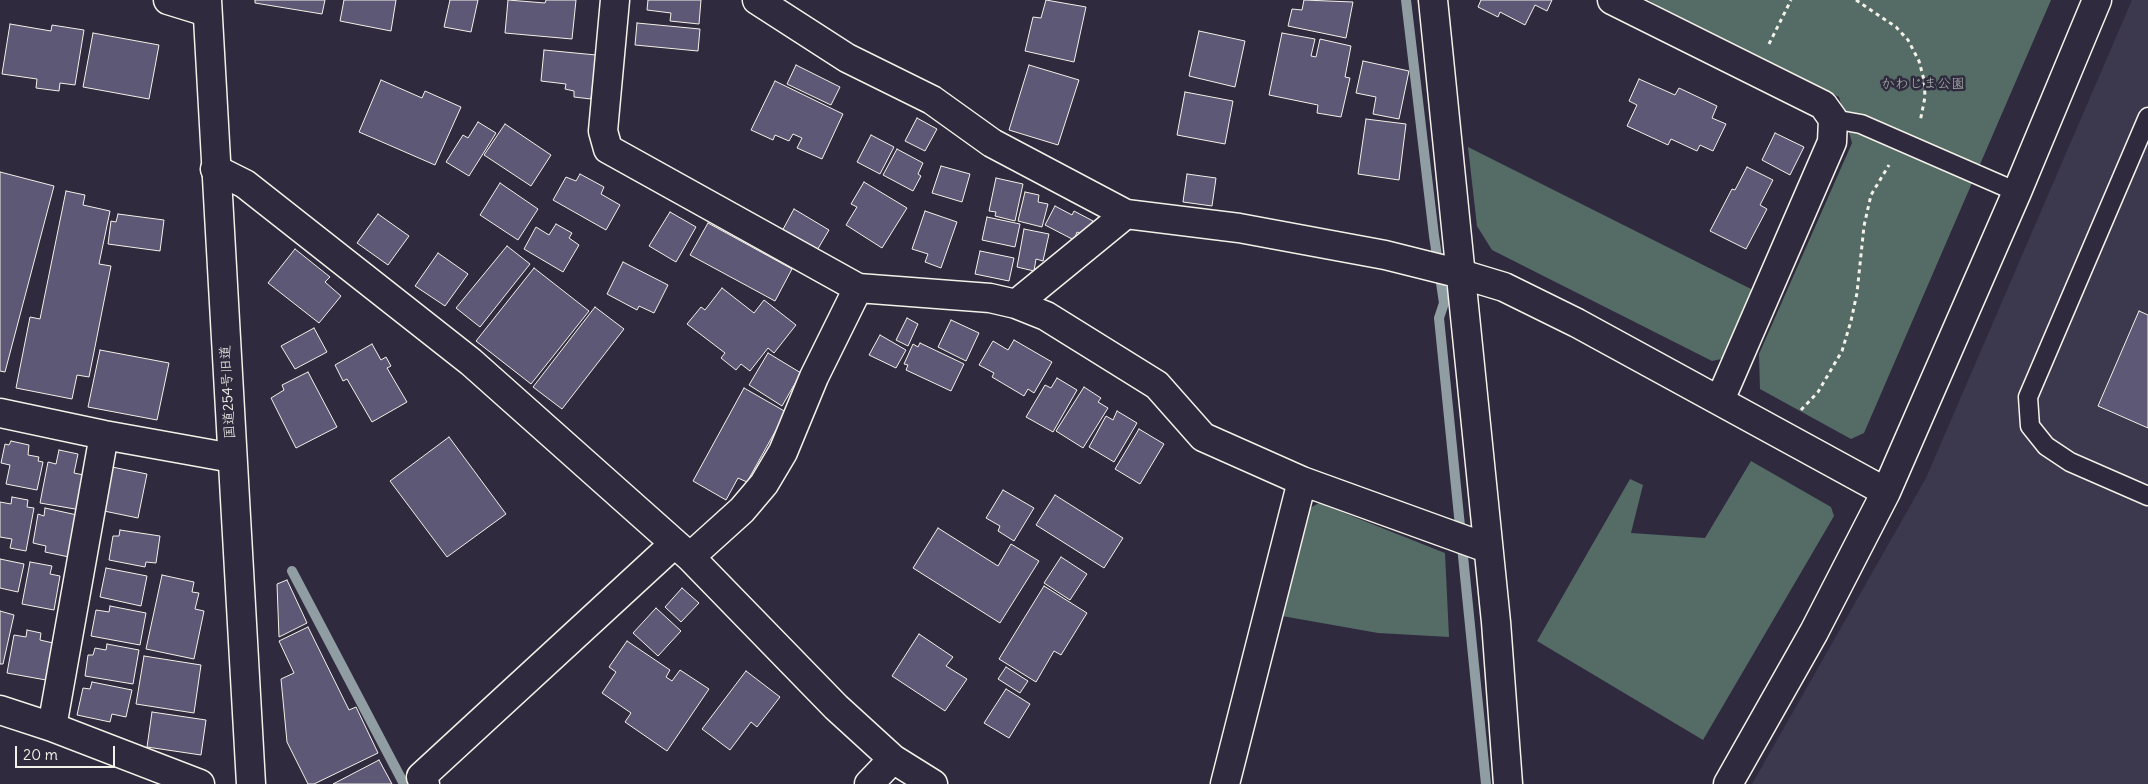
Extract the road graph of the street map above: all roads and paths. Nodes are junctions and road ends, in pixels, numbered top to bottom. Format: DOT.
graph roads {
  1 [pos="168,0"];
  2 [pos="615,0"];
  3 [pos="757,0"];
  4 [pos="1433,0"];
  5 [pos="1612,0"];
  6 [pos="1791,0"];
  7 [pos="1856,0"];
  8 [pos="2097,0"];
  9 [pos="207,6"];
  10 [pos="1756,71"];
  11 [pos="2148,117"];
  12 [pos="1833,119"];
  13 [pos="1907,144"];
  14 [pos="215,169"];
  15 [pos="2017,192"];
  16 [pos="1126,214"];
  17 [pos="1461,274"];
  18 [pos="858,288"];
  19 [pos="1016,304"];
  20 [pos="1720,400"];
  21 [pos="1,416"];
  22 [pos="1781,433"];
  23 [pos="104,435"];
  24 [pos="232,458"];
  25 [pos="1302,481"];
  26 [pos="1886,492"];
  27 [pos="2148,496"];
  28 [pos="1469,541"];
  29 [pos="682,551"];
  30 [pos="0,710"];
  31 [pos="52,727"];
  32 [pos="894,759"];
  33 [pos="200,784"];
  34 [pos="251,784"];
  35 [pos="425,784"];
  36 [pos="869,784"];
  37 [pos="933,784"];
  38 [pos="1225,784"];
  39 [pos="1508,784"];
  40 [pos="1728,784"];
  1 -- 9 [label="street"];
  2 -- 18 [label="street"];
  3 -- 16 [label="street"];
  4 -- 17 [label="street"];
  5 -- 10 [label="street"];
  6 -- 10 [label="path"];
  7 -- 13 [label="path"];
  8 -- 15 [label="street"];
  9 -- 14 [label="street, 国道254号旧道"];
  10 -- 12 [label="street"];
  11 -- 27 [label="lane"];
  12 -- 13 [label="lane"];
  12 -- 20 [label="street"];
  13 -- 15 [label="lane"];
  13 -- 22 [label="path"];
  14 -- 24 [label="street, 国道254号旧道"];
  14 -- 29 [label="street"];
  15 -- 26 [label="street"];
  16 -- 17 [label="street"];
  16 -- 19 [label="street"];
  17 -- 20 [label="street"];
  17 -- 28 [label="street"];
  18 -- 19 [label="street"];
  18 -- 29 [label="street"];
  19 -- 25 [label="street"];
  20 -- 22 [label="street"];
  21 -- 23 [label="street"];
  22 -- 26 [label="street"];
  23 -- 24 [label="street"];
  23 -- 31 [label="street"];
  24 -- 34 [label="street, 国道254号旧道"];
  25 -- 28 [label="street"];
  25 -- 38 [label="street"];
  26 -- 40 [label="street"];
  28 -- 39 [label="street"];
  29 -- 32 [label="street"];
  29 -- 35 [label="street"];
  30 -- 31 [label="street"];
  31 -- 33 [label="street"];
  32 -- 36 [label="street"];
  32 -- 37 [label="street"];
}
